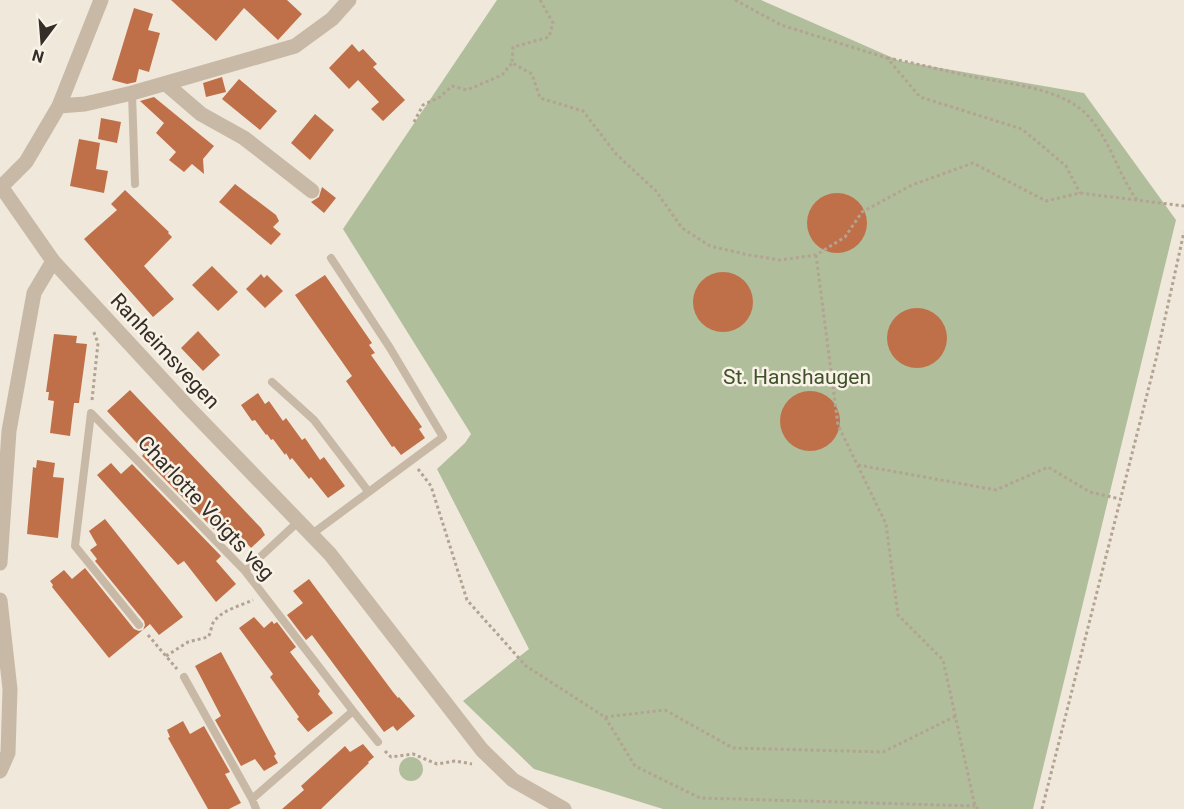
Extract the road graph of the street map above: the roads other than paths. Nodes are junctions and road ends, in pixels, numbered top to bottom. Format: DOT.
graph roads {
  1 [pos="101,0"];
  2 [pos="349,0"];
  3 [pos="166,84"];
  4 [pos="132,93"];
  5 [pos="59,106"];
  6 [pos="135,184"];
  7 [pos="1,186"];
  8 [pos="312,191"];
  9 [pos="331,258"];
  10 [pos="53,261"];
  11 [pos="272,382"];
  12 [pos="368,491"];
  13 [pos="299,521"];
  14 [pos="312,534"];
  15 [pos="0,563"];
  16 [pos="245,571"];
  17 [pos="0,600"];
  18 [pos="140,625"];
  19 [pos="184,677"];
  20 [pos="352,711"];
  21 [pos="4,723"];
  22 [pos="378,742"];
  23 [pos="0,771"];
  24 [pos="252,799"];
  25 [pos="256,809"];
  26 [pos="564,809"];
  1 -- 5 [label="street"];
  2 -- 3 [label="street"];
  3 -- 4 [label="street"];
  3 -- 8 [label="street"];
  4 -- 5 [label="street"];
  4 -- 6 [label="lane"];
  5 -- 7 [label="street"];
  7 -- 10 [label="street, Ranheimsvegen"];
  9 -- 12 [label="lane"];
  10 -- 13 [label="street, Ranheimsvegen"];
  10 -- 15 [label="street"];
  11 -- 12 [label="lane"];
  12 -- 14 [label="lane"];
  13 -- 14 [label="street, Ranheimsvegen"];
  13 -- 16 [label="lane"];
  14 -- 26 [label="street, Ranheimsvegen"];
  16 -- 18 [label="lane, Charlotte Voigts veg"];
  16 -- 20 [label="lane, Charlotte Voigts veg"];
  17 -- 21 [label="street"];
  19 -- 24 [label="lane"];
  20 -- 22 [label="lane, Charlotte Voigts veg"];
  20 -- 24 [label="lane"];
  21 -- 23 [label="street"];
  24 -- 25 [label="lane"];
}
